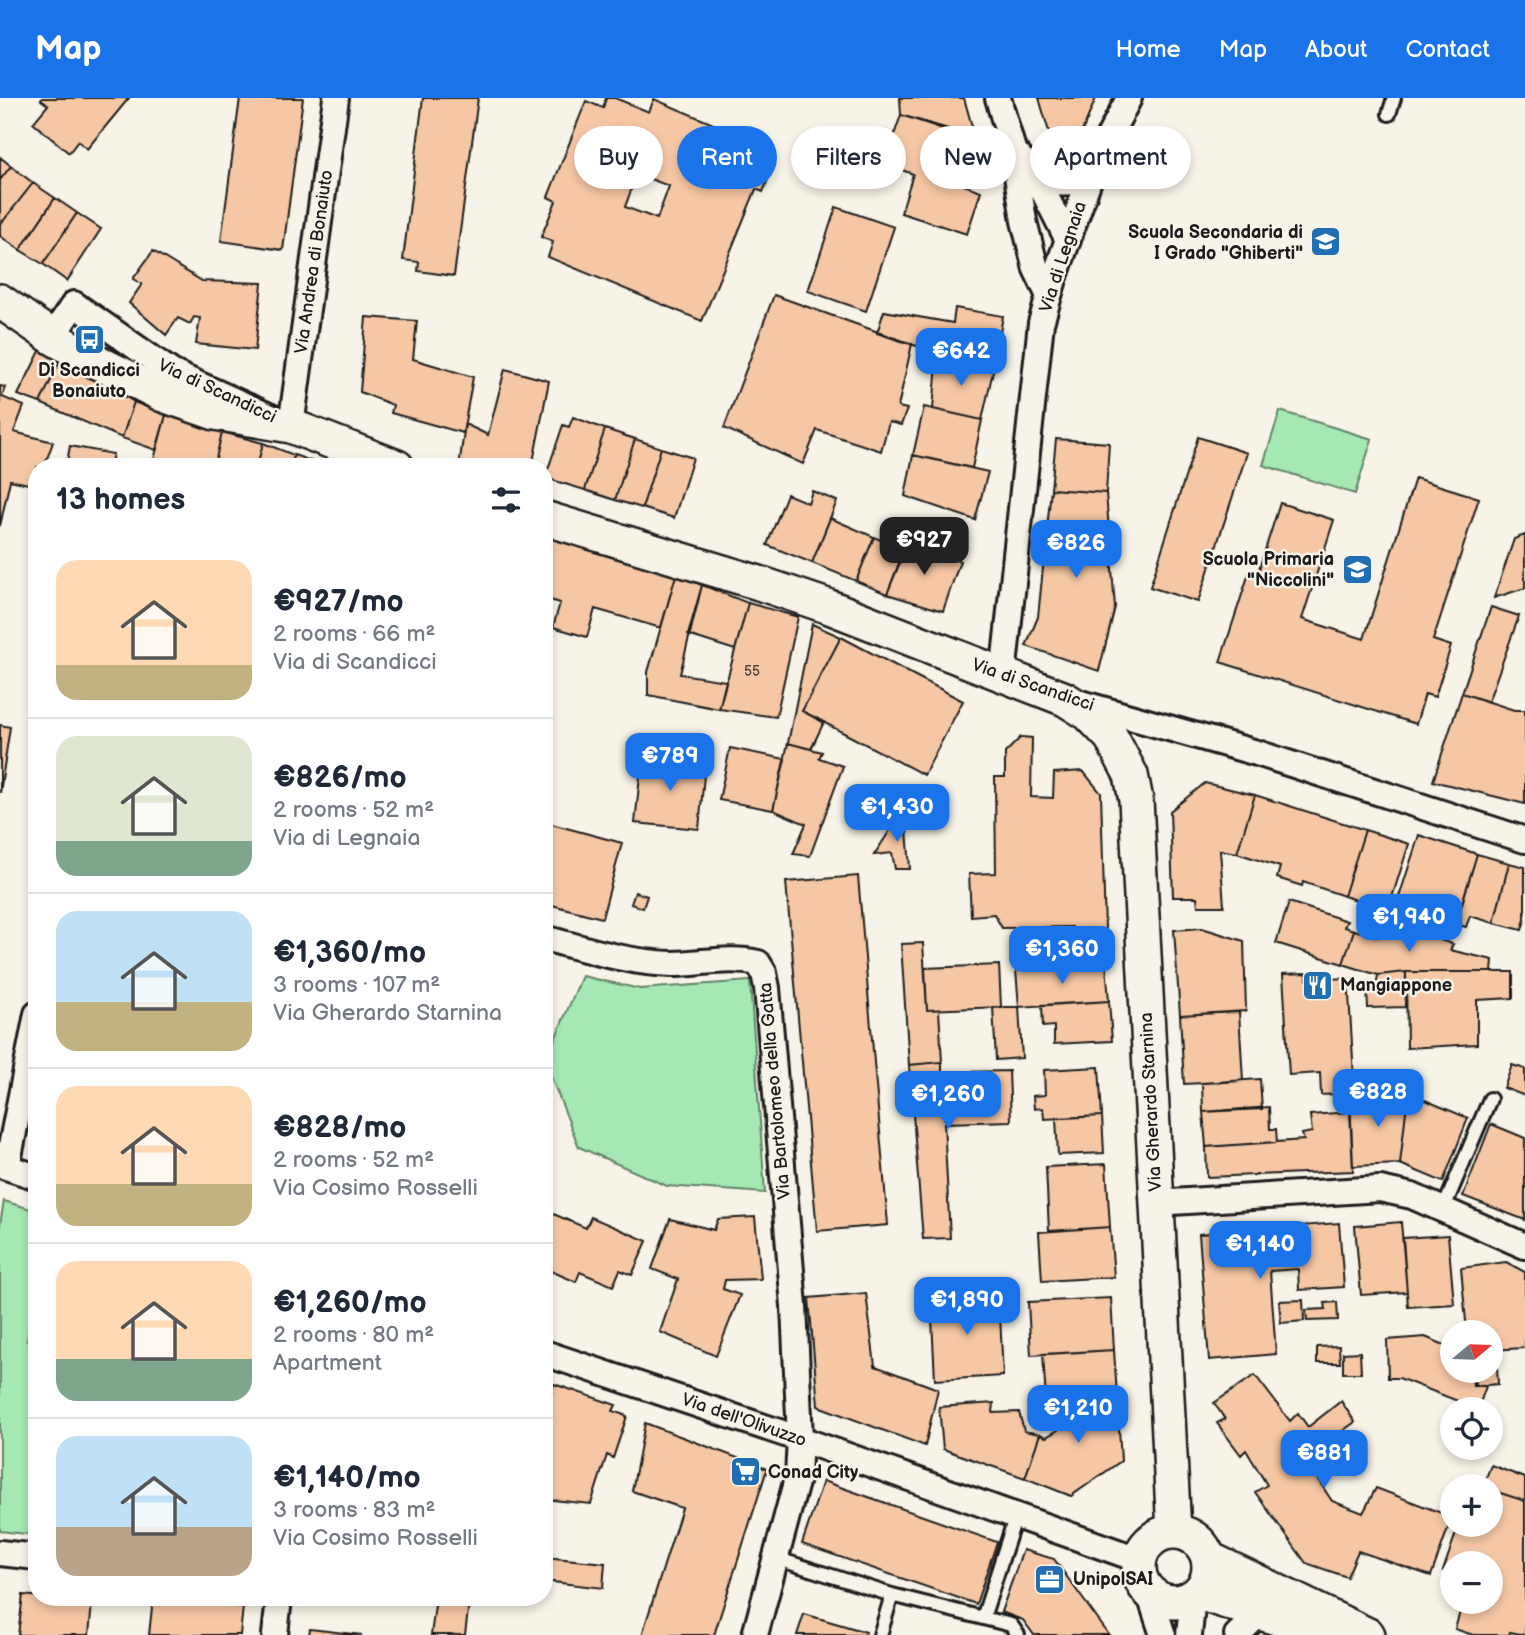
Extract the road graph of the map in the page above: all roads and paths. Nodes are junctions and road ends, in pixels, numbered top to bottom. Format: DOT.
graph roads {
  1 [pos="336,98"];
  2 [pos="998,98"];
  3 [pos="1129,98"];
  4 [pos="1394,98"];
  5 [pos="1389,114"];
  6 [pos="1006,126"];
  7 [pos="1114,126"];
  8 [pos="1016,153"];
  9 [pos="1016,169"];
  10 [pos="1030,169"];
  11 [pos="1042,189"];
  12 [pos="1086,189"];
  13 [pos="1068,240"];
  14 [pos="1049,296"];
  15 [pos="0,301"];
  16 [pos="291,426"];
  17 [pos="374,458"];
  18 [pos="553,521"];
  19 [pos="1003,676"];
  20 [pos="1065,699"];
  21 [pos="1525,840"];
  22 [pos="553,940"];
  23 [pos="28,1054"];
  24 [pos="1490,1099"];
  25 [pos="3,1166"];
  26 [pos="28,1174"];
  27 [pos="1156,1203"];
  28 [pos="1443,1210"];
  29 [pos="1525,1246"];
  30 [pos="553,1356"];
  31 [pos="800,1439"];
  32 [pos="1016,1515"];
  33 [pos="1174,1532"];
  34 [pos="0,1553"];
  35 [pos="28,1556"];
  36 [pos="775,1558"];
  37 [pos="1208,1558"];
  38 [pos="1144,1575"];
  39 [pos="892,1595"];
  40 [pos="1196,1595"];
  41 [pos="278,1606"];
  42 [pos="1261,1613"];
  43 [pos="983,1618"];
  44 [pos="275,1635"];
  45 [pos="755,1635"];
  46 [pos="880,1635"];
  47 [pos="1018,1635"];
  48 [pos="1163,1635"];
  49 [pos="1189,1635"];
  50 [pos="1237,1635"];
  51 [pos="1341,1635"];
  52 [pos="1368,1635"];
  1 -- 16 [label="street, Via Andrea di Bonaiuto"];
  2 -- 6 [label="street"];
  3 -- 7 [label="street, Via di Legnaia"];
  4 -- 5 [label="lane"];
  8 -- 10 [label="street"];
  9 -- 14 [label="street"];
  11 -- 13 [label="street"];
  12 -- 13 [label="street, Via di Legnaia"];
  13 -- 14 [label="street, Via di Legnaia"];
  14 -- 19 [label="street, Via di Legnaia"];
  15 -- 16 [label="street, Via di Scandicci"];
  16 -- 17 [label="street, Via di Scandicci"];
  18 -- 19 [label="street, Via di Scandicci"];
  19 -- 20 [label="street, Via di Scandicci"];
  20 -- 21 [label="street, Via di Scandicci"];
  20 -- 27 [label="street, Via Gherardo Starnina"];
  22 -- 31 [label="street, Via Bartolomeo della Gatta"];
  23 -- 25 [label="street"];
  24 -- 28 [label="lane"];
  25 -- 26 [label="street"];
  27 -- 28 [label="street"];
  27 -- 33 [label="street, Via Gherardo Starnina"];
  28 -- 29 [label="street"];
  30 -- 31 [label="street, Via dell'Olivuzzo"];
  31 -- 32 [label="street, Via dell'Olivuzzo"];
  31 -- 36 [label="street"];
  32 -- 38 [label="street, Via dell'Olivuzzo"];
  32 -- 43 [label="lane"];
  33 -- 37 [label="street"];
  33 -- 38 [label="street"];
  34 -- 35 [label="street"];
  36 -- 39 [label="lane"];
  36 -- 45 [label="street"];
  37 -- 40 [label="street"];
  37 -- 52 [label="street"];
  38 -- 40 [label="street, Via dell'Olivuzzo"];
  38 -- 48 [label="street"];
  39 -- 43 [label="lane"];
  39 -- 46 [label="lane"];
  40 -- 42 [label="street, Via dell'Olivuzzo"];
  40 -- 49 [label="street"];
  41 -- 44 [label="street"];
  42 -- 50 [label="street"];
  42 -- 51 [label="street, Via dell'Olivuzzo"];
  43 -- 47 [label="lane"];
}
